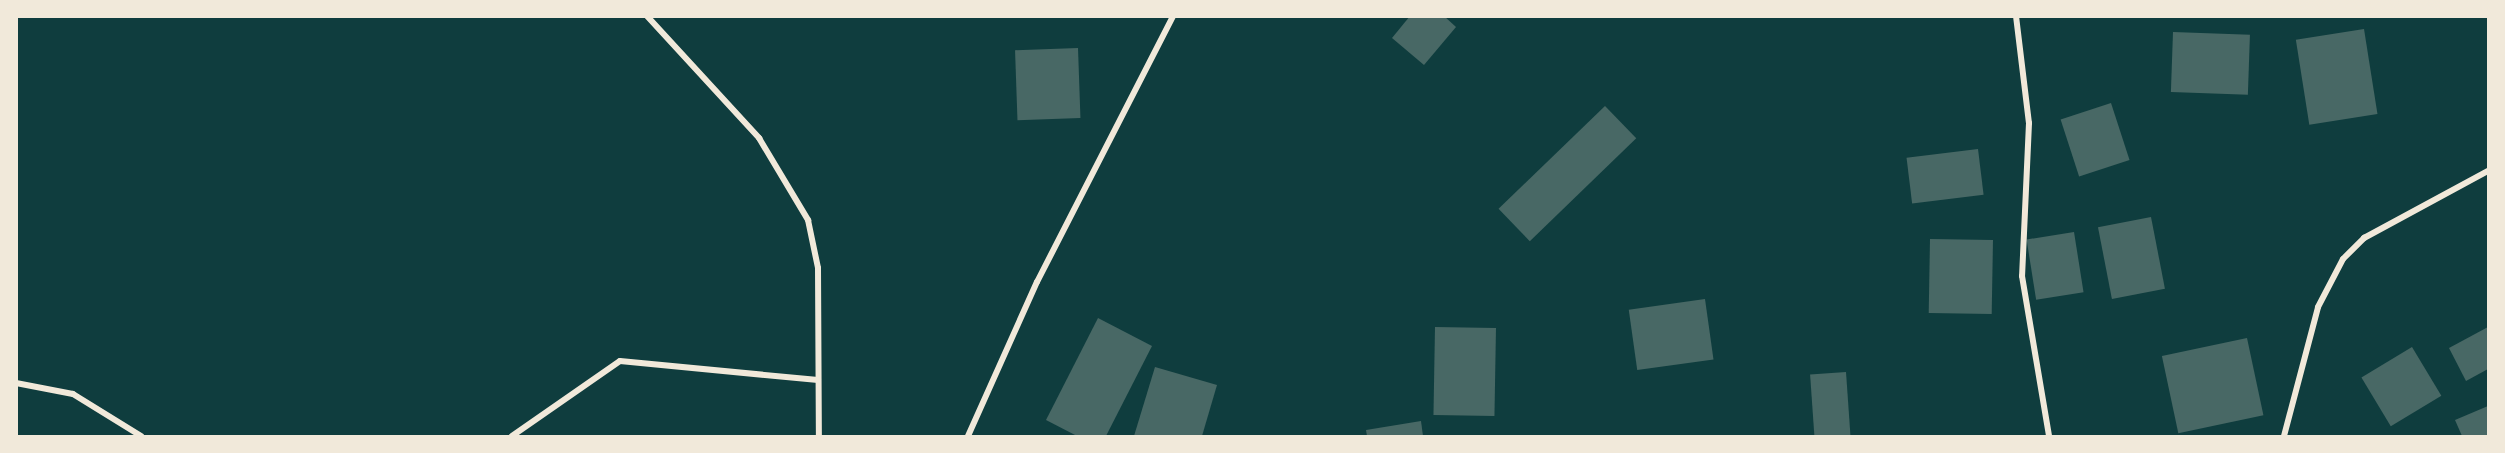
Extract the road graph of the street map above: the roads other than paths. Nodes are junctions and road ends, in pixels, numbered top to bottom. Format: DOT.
graph roads {
  1 [pos="647,16"];
  2 [pos="1173,16"];
  3 [pos="2016,16"];
  4 [pos="2488,171"];
  5 [pos="818,380"];
  6 [pos="16,383"];
  7 [pos="141,436"];
  8 [pos="512,436"];
  9 [pos="819,436"];
  10 [pos="968,436"];
  11 [pos="2049,436"];
  12 [pos="2284,436"];
  1 -- 5 [label="street"];
  2 -- 10 [label="street"];
  3 -- 11 [label="street"];
  4 -- 12 [label="street"];
  5 -- 8 [label="street"];
  5 -- 9 [label="street"];
  6 -- 7 [label="street"];
}
